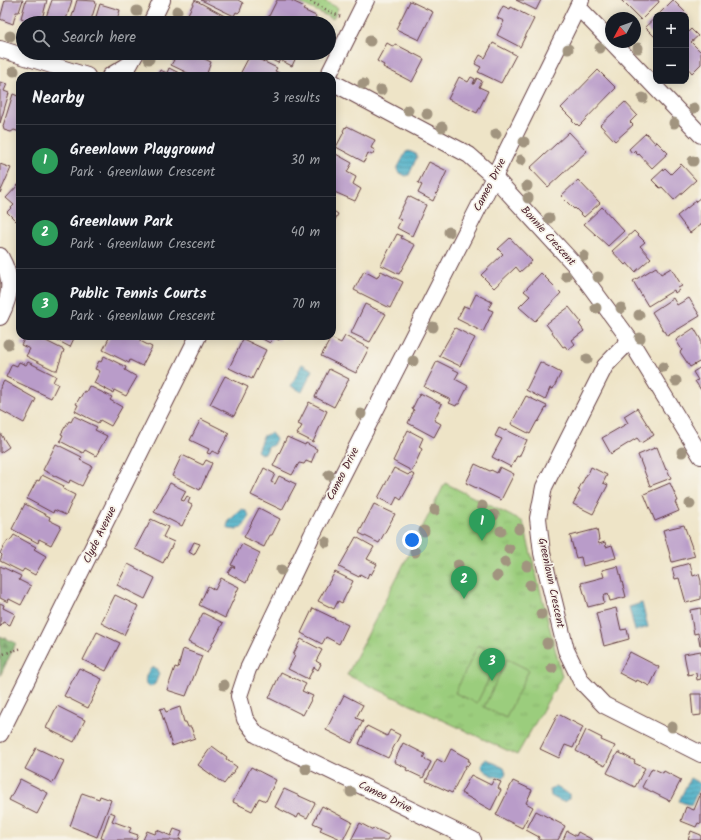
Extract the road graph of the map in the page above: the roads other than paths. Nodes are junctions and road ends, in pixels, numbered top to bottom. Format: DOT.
graph roads {
  1 [pos="162,0"];
  2 [pos="366,0"];
  3 [pos="579,3"];
  4 [pos="154,16"];
  5 [pos="605,35"];
  6 [pos="617,48"];
  7 [pos="0,49"];
  8 [pos="16,54"];
  9 [pos="35,60"];
  10 [pos="132,60"];
  11 [pos="336,60"];
  12 [pos="336,60"];
  13 [pos="74,72"];
  14 [pos="118,72"];
  15 [pos="330,72"];
  16 [pos="336,84"];
  17 [pos="701,135"];
  18 [pos="494,177"];
  19 [pos="0,256"];
  20 [pos="0,317"];
  21 [pos="196,340"];
  22 [pos="630,340"];
  23 [pos="701,456"];
  24 [pos="0,734"];
  25 [pos="701,754"];
  26 [pos="473,840"];
  1 -- 4 [label="street"];
  2 -- 11 [label="street"];
  3 -- 5 [label="street"];
  3 -- 18 [label="street, Cameo Drive"];
  6 -- 17 [label="street"];
  7 -- 8 [label="street"];
  9 -- 13 [label="street"];
  10 -- 14 [label="street"];
  12 -- 15 [label="street"];
  16 -- 18 [label="street, Bonnie Crescent"];
  18 -- 22 [label="street, Bonnie Crescent"];
  18 -- 26 [label="street, Cameo Drive"];
  19 -- 20 [label="street"];
  21 -- 24 [label="street, Clyde Avenue"];
  22 -- 23 [label="street, Bonnie Crescent"];
  22 -- 25 [label="street, Greenlawn Crescent"];
}
